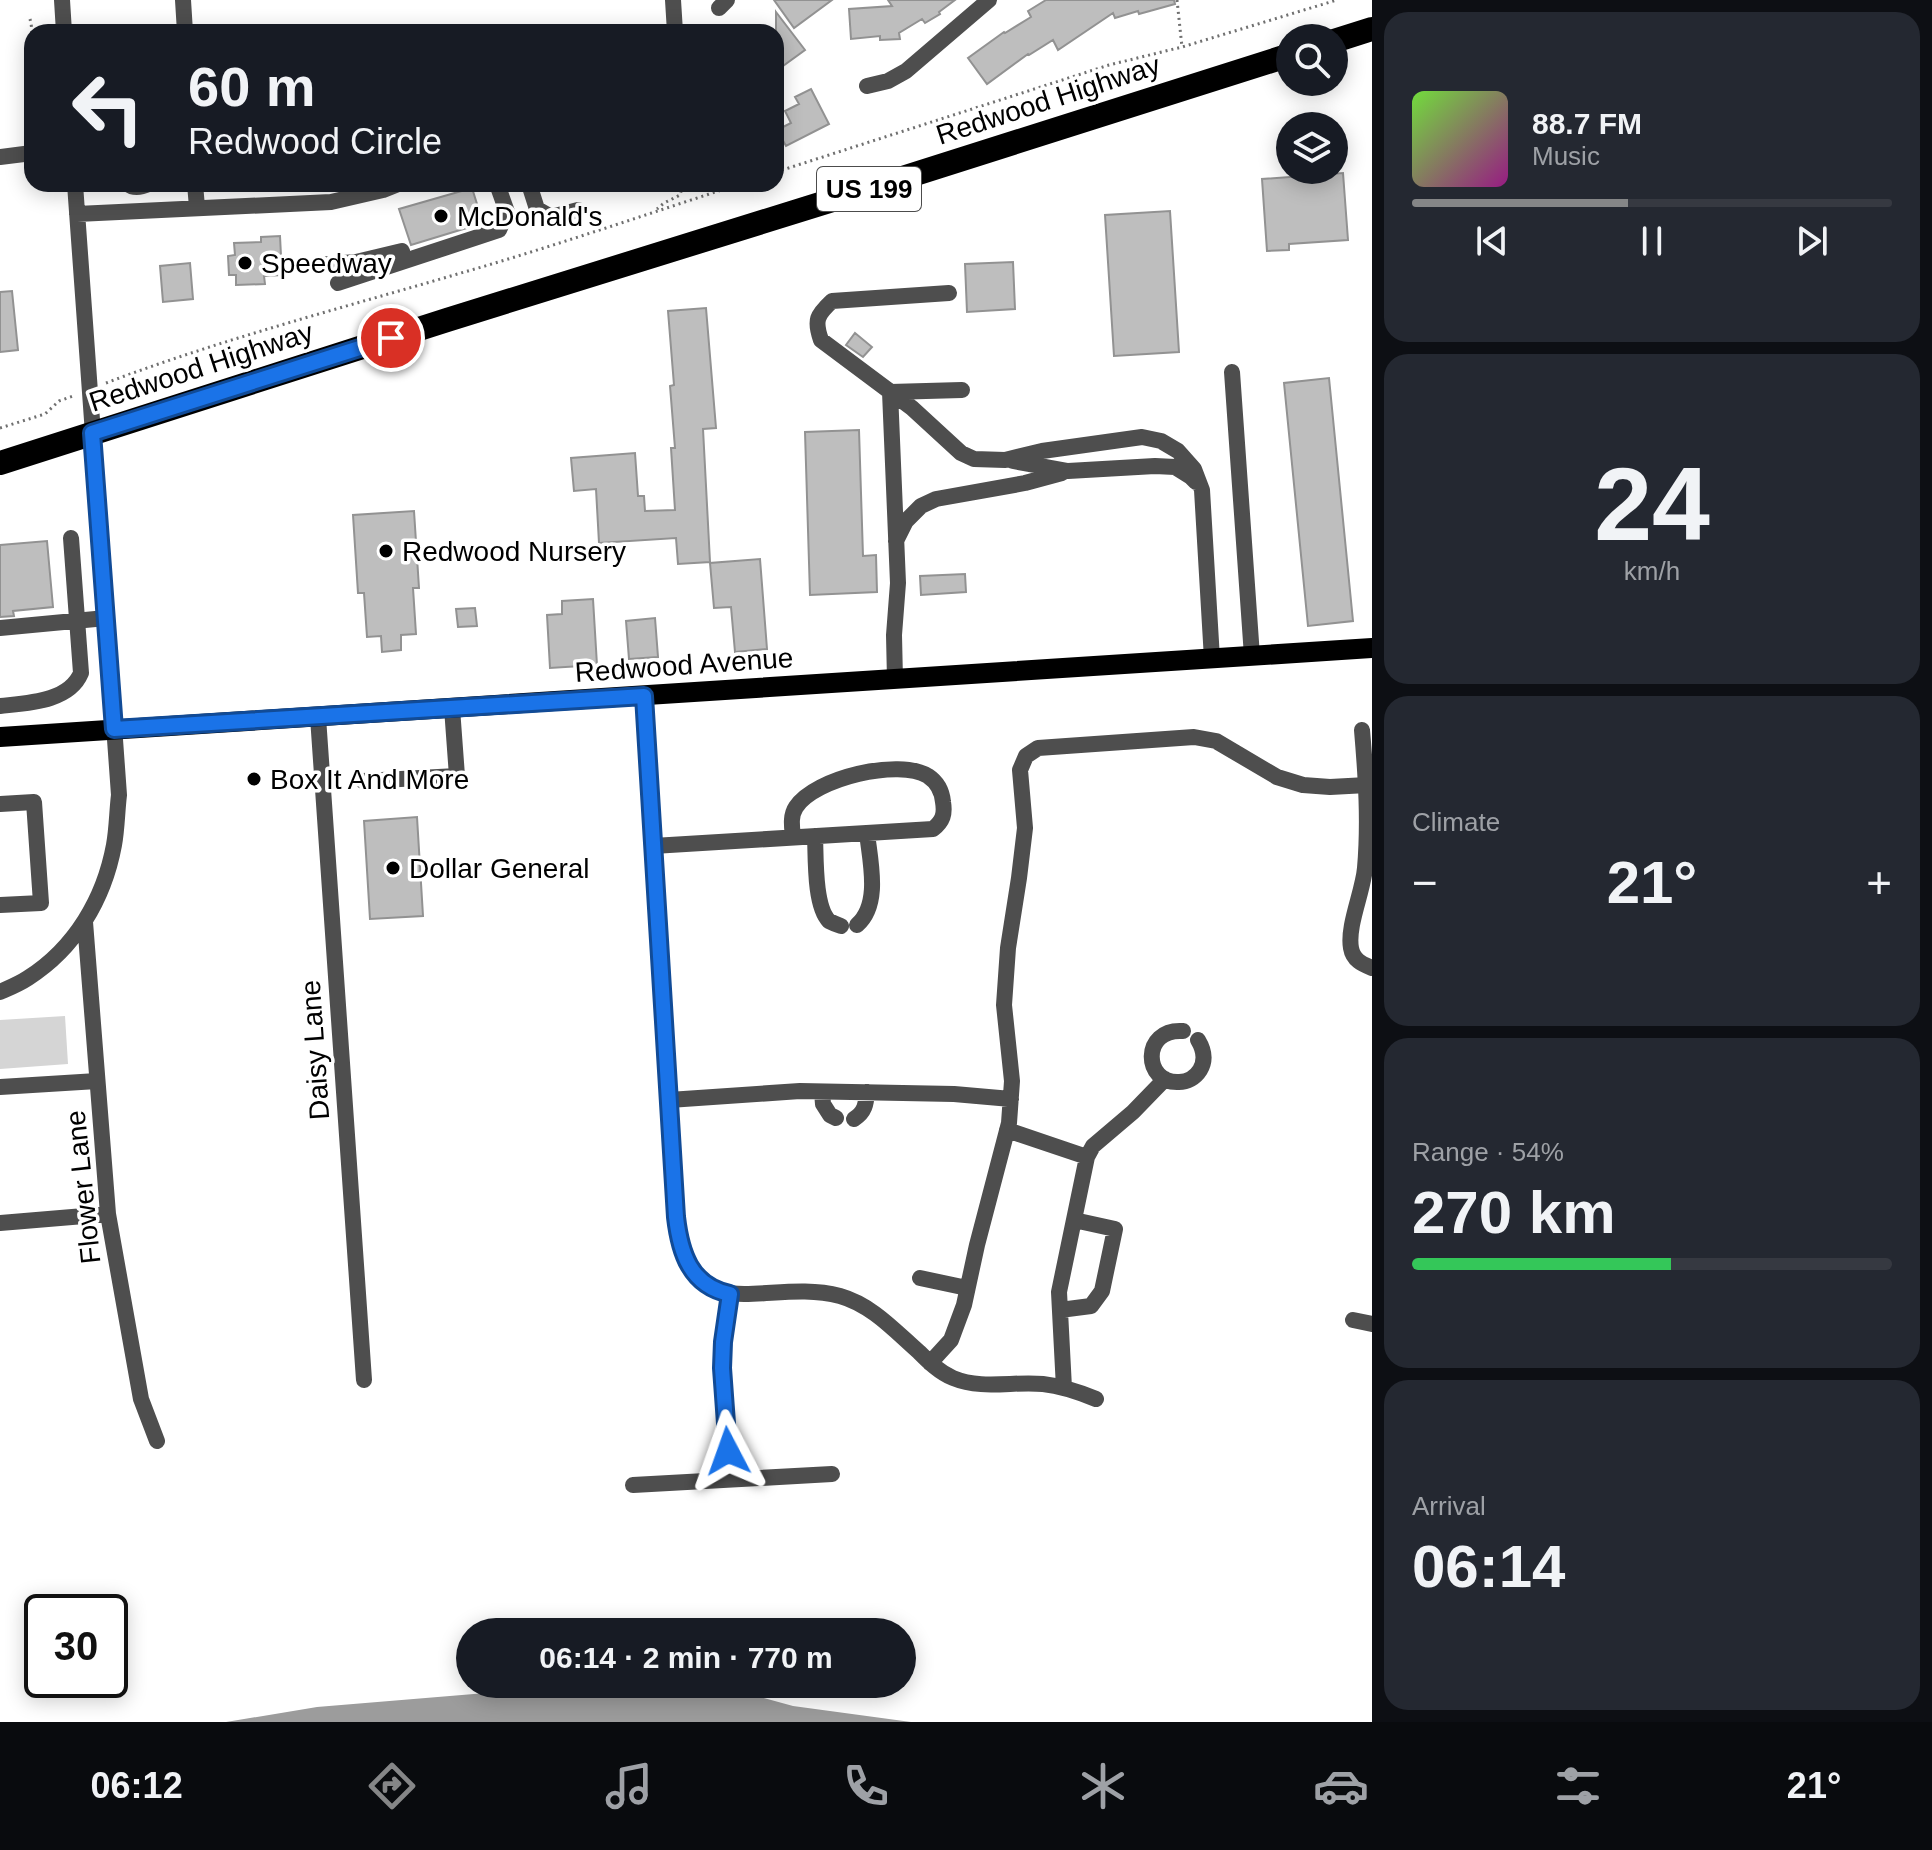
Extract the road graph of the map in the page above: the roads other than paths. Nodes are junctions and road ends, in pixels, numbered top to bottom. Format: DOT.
graph roads {
  1 [pos="62,0"];
  2 [pos="183,0"];
  3 [pos="673,0"];
  4 [pos="989,0"];
  5 [pos="64,24"];
  6 [pos="184,24"];
  7 [pos="674,24"];
  8 [pos="1372,29"];
  9 [pos="1348,37"];
  10 [pos="1276,59"];
  11 [pos="867,86"];
  12 [pos="24,154"];
  13 [pos="0,157"];
  14 [pos="76,192"];
  15 [pos="196,192"];
  16 [pos="374,192"];
  17 [pos="500,192"];
  18 [pos="532,192"];
  19 [pos="197,207"];
  20 [pos="578,210"];
  21 [pos="77,214"];
  22 [pos="479,236"];
  23 [pos="317,265"];
  24 [pos="338,283"];
  25 [pos="949,293"];
  26 [pos="1232,372"];
  27 [pos="962,390"];
  28 [pos="890,392"];
  29 [pos="92,433"];
  30 [pos="1005,460"];
  31 [pos="0,463"];
  32 [pos="1068,471"];
  33 [pos="1202,490"];
  34 [pos="71,538"];
  35 [pos="896,541"];
  36 [pos="106,618"];
  37 [pos="77,621"];
  38 [pos="0,628"];
  39 [pos="1372,648"];
  40 [pos="1252,656"];
  41 [pos="1212,659"];
  42 [pos="895,680"];
  43 [pos="644,696"];
  44 [pos="0,706"];
  45 [pos="452,708"];
  46 [pos="318,717"];
  47 [pos="114,729"];
  48 [pos="1362,730"];
  49 [pos="0,737"];
  50 [pos="363,781"];
  51 [pos="1369,796"];
  52 [pos="0,804"];
  53 [pos="867,833"];
  54 [pos="815,836"];
  55 [pos="793,837"];
  56 [pos="653,846"];
  57 [pos="1368,872"];
  58 [pos="0,905"];
  59 [pos="85,922"];
  60 [pos="1372,968"];
  61 [pos="0,992"];
  62 [pos="1183,1031"];
  63 [pos="1198,1040"];
  64 [pos="1165,1079"];
  65 [pos="97,1081"];
  66 [pos="0,1087"];
  67 [pos="822,1092"];
  68 [pos="867,1092"];
  69 [pos="1011,1099"];
  70 [pos="669,1100"];
  71 [pos="836,1118"];
  72 [pos="854,1119"];
  73 [pos="1007,1130"];
  74 [pos="1087,1157"];
  75 [pos="108,1214"];
  76 [pos="1074,1220"];
  77 [pos="0,1223"];
  78 [pos="920,1278"];
  79 [pos="967,1288"];
  80 [pos="730,1294"];
  81 [pos="1060,1310"];
  82 [pos="1353,1320"];
  83 [pos="1372,1324"];
  84 [pos="930,1363"];
  85 [pos="364,1380"];
  86 [pos="1064,1388"];
  87 [pos="1096,1399"];
  88 [pos="157,1441"];
  89 [pos="832,1474"];
  90 [pos="730,1479"];
  91 [pos="633,1485"];
  1 -- 5 [label="street"];
  2 -- 6 [label="street"];
  3 -- 7 [label="street"];
  4 -- 11 [label="street"];
  8 -- 9 [label="highway"];
  10 -- 29 [label="highway, Redwood Highway / US 199"];
  12 -- 13 [label="street"];
  14 -- 21 [label="street"];
  15 -- 19 [label="street"];
  16 -- 19 [label="street"];
  17 -- 22 [label="street"];
  18 -- 20 [label="street"];
  19 -- 21 [label="street"];
  21 -- 29 [label="street"];
  22 -- 23 [label="street"];
  22 -- 24 [label="street"];
  25 -- 28 [label="street"];
  26 -- 40 [label="street"];
  27 -- 28 [label="street"];
  28 -- 30 [label="street"];
  28 -- 35 [label="street"];
  29 -- 31 [label="highway, Redwood Highway / US 199"];
  29 -- 36 [label="street"];
  30 -- 32 [label="street"];
  30 -- 33 [label="street"];
  32 -- 33 [label="street"];
  32 -- 35 [label="street"];
  33 -- 41 [label="street"];
  34 -- 37 [label="street"];
  35 -- 42 [label="street"];
  36 -- 37 [label="street"];
  36 -- 47 [label="street"];
  37 -- 38 [label="street"];
  37 -- 44 [label="street"];
  39 -- 40 [label="main road, Redwood Avenue"];
  40 -- 41 [label="main road, Redwood Avenue"];
  41 -- 42 [label="main road, Redwood Avenue"];
  42 -- 43 [label="main road, Redwood Avenue"];
  43 -- 45 [label="main road, Redwood Avenue"];
  43 -- 56 [label="street"];
  45 -- 46 [label="main road, Redwood Avenue"];
  45 -- 50 [label="street"];
  46 -- 47 [label="main road, Redwood Avenue"];
  46 -- 85 [label="street, Daisy Lane"];
  47 -- 49 [label="main road, Redwood Avenue"];
  47 -- 59 [label="street"];
  48 -- 51 [label="street"];
  51 -- 57 [label="street"];
  51 -- 69 [label="street"];
  52 -- 58 [label="street"];
  53 -- 54 [label="street"];
  53 -- 54 [label="street"];
  53 -- 55 [label="street"];
  54 -- 55 [label="street"];
  55 -- 56 [label="street"];
  56 -- 70 [label="street"];
  57 -- 60 [label="street"];
  59 -- 61 [label="street"];
  59 -- 65 [label="street, Flower Lane"];
  62 -- 64 [label="street"];
  63 -- 64 [label="street"];
  64 -- 74 [label="street"];
  65 -- 66 [label="street"];
  65 -- 75 [label="street, Flower Lane"];
  67 -- 68 [label="street"];
  67 -- 70 [label="street"];
  67 -- 71 [label="street"];
  68 -- 69 [label="street"];
  68 -- 72 [label="street"];
  69 -- 73 [label="street"];
  70 -- 80 [label="street"];
  73 -- 74 [label="street"];
  73 -- 79 [label="street"];
  74 -- 76 [label="street"];
  75 -- 77 [label="street"];
  75 -- 88 [label="street, Flower Lane"];
  76 -- 81 [label="street"];
  76 -- 81 [label="street"];
  78 -- 79 [label="street"];
  79 -- 84 [label="street"];
  80 -- 84 [label="street"];
  80 -- 90 [label="street"];
  81 -- 86 [label="street"];
  82 -- 83 [label="street"];
  84 -- 86 [label="street"];
  86 -- 87 [label="street"];
  89 -- 90 [label="street"];
  90 -- 91 [label="street"];
}
